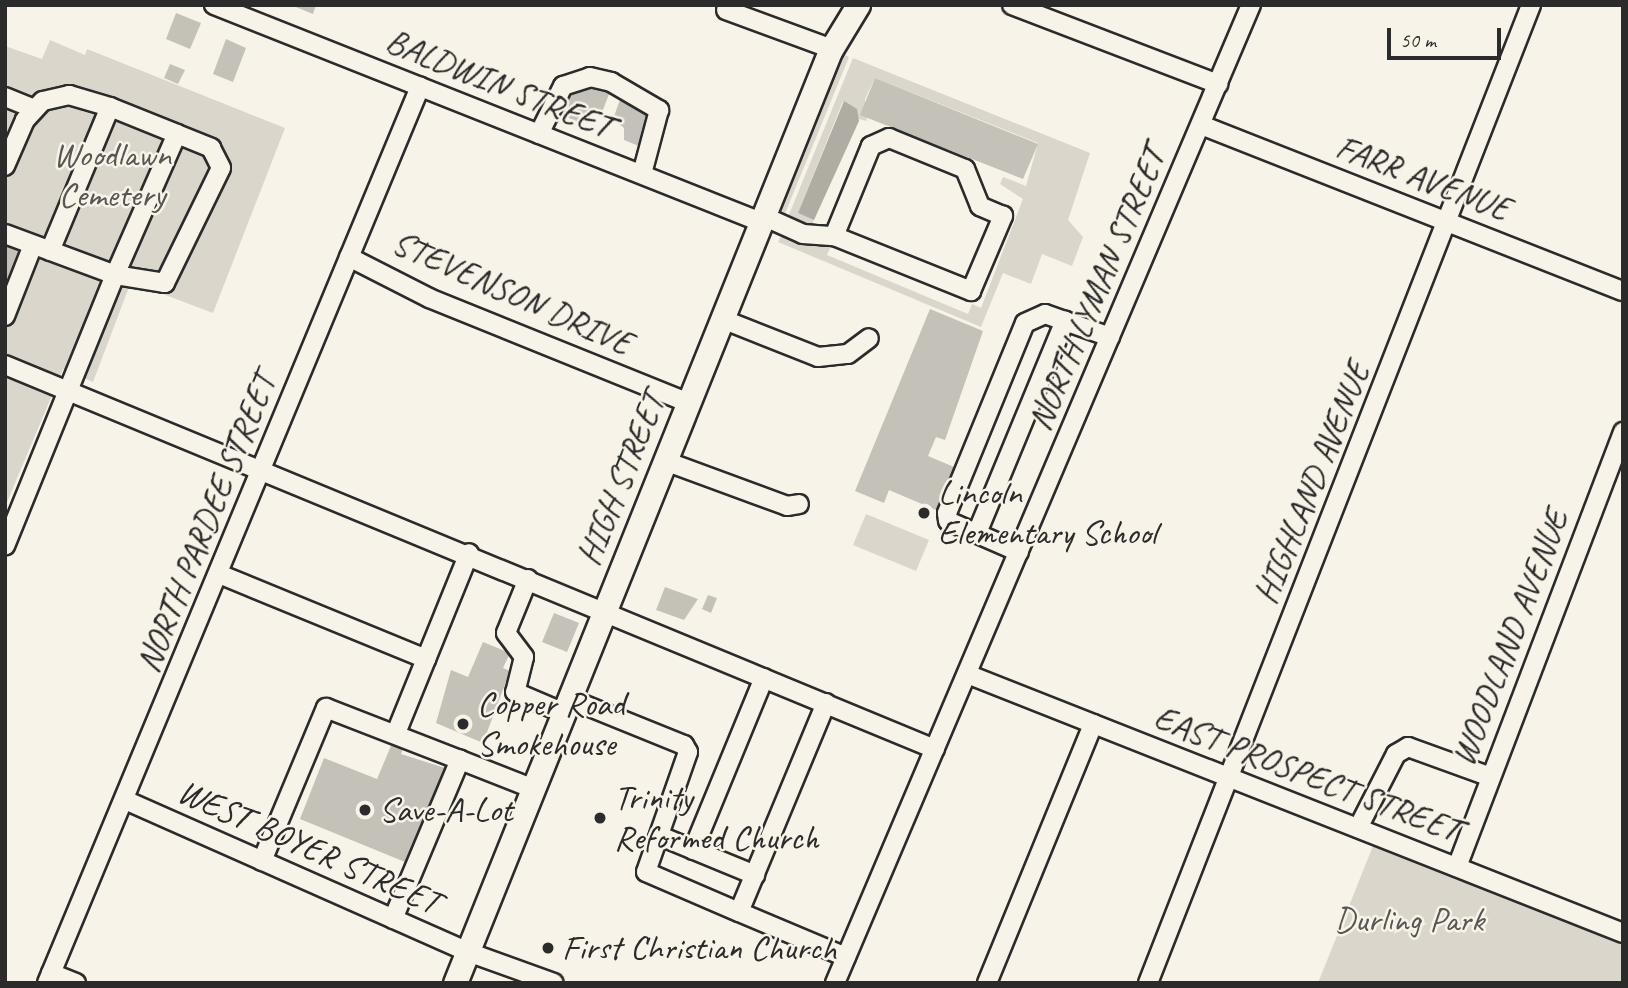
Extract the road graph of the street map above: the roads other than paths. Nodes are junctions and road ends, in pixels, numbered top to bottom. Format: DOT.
graph roads {
  1 [pos="858,5"];
  2 [pos="1012,5"];
  3 [pos="1251,5"];
  4 [pos="1531,5"];
  5 [pos="225,7"];
  6 [pos="726,10"];
  7 [pos="832,50"];
  8 [pos="1218,83"];
  9 [pos="419,87"];
  10 [pos="5,97"];
  11 [pos="110,107"];
  12 [pos="35,110"];
  13 [pos="1200,125"];
  14 [pos="177,134"];
  15 [pos="539,134"];
  16 [pos="5,166"];
  17 [pos="642,174"];
  18 [pos="762,219"];
  19 [pos="1447,221"];
  20 [pos="5,234"];
  21 [pos="834,236"];
  22 [pos="42,248"];
  23 [pos="349,257"];
  24 [pos="114,275"];
  25 [pos="1623,291"];
  26 [pos="5,316"];
  27 [pos="722,319"];
  28 [pos="1065,321"];
  29 [pos="1110,337"];
  30 [pos="869,338"];
  31 [pos="5,365"];
  32 [pos="69,392"];
  33 [pos="689,403"];
  34 [pos="1623,432"];
  35 [pos="665,461"];
  36 [pos="263,469"];
  37 [pos="799,504"];
  38 [pos="977,533"];
  39 [pos="5,546"];
  40 [pos="1019,552"];
  41 [pos="469,553"];
  42 [pos="219,574"];
  43 [pos="528,579"];
  44 [pos="606,610"];
  45 [pos="426,659"];
  46 [pos="967,674"];
  47 [pos="764,678"];
  48 [pos="826,703"];
  49 [pos="567,706"];
  50 [pos="1093,724"];
  51 [pos="396,733"];
  52 [pos="935,749"];
  53 [pos="460,760"];
  54 [pos="1491,776"];
  55 [pos="1229,777"];
  56 [pos="534,789"];
  57 [pos="125,800"];
  58 [pos="1358,828"];
  59 [pos="660,836"];
  60 [pos="693,850"];
  61 [pos="262,862"];
  62 [pos="1457,867"];
  63 [pos="755,875"];
  64 [pos="739,912"];
  65 [pos="393,919"];
  66 [pos="1623,933"];
  67 [pos="468,952"];
  68 [pos="846,957"];
  69 [pos="49,978"];
  70 [pos="75,983"];
  71 [pos="456,983"];
  72 [pos="554,983"];
  73 [pos="835,983"];
  74 [pos="987,983"];
  75 [pos="1148,983"];
  1 -- 7 [label="main road, HIGH STREET"];
  2 -- 8 [label="street"];
  3 -- 8 [label="street, NORTH LYMAN STREET"];
  4 -- 19 [label="street, HIGHLAND AVENUE"];
  5 -- 9 [label="street, BALDWIN STREET"];
  6 -- 7 [label="street"];
  7 -- 18 [label="main road, HIGH STREET"];
  8 -- 13 [label="street, NORTH LYMAN STREET"];
  9 -- 15 [label="street, BALDWIN STREET"];
  9 -- 23 [label="street, NORTH PARDEE STREET"];
  10 -- 12 [label="street"];
  11 -- 12 [label="street"];
  11 -- 14 [label="street"];
  11 -- 22 [label="street"];
  12 -- 16 [label="street"];
  13 -- 19 [label="street, FARR AVENUE"];
  13 -- 29 [label="street, NORTH LYMAN STREET"];
  14 -- 24 [label="street"];
  14 -- 24 [label="street"];
  15 -- 17 [label="street, BALDWIN STREET"];
  15 -- 17 [label="street"];
  17 -- 18 [label="street, BALDWIN STREET"];
  18 -- 21 [label="street, BALDWIN STREET"];
  18 -- 27 [label="main road, HIGH STREET"];
  19 -- 25 [label="street, FARR AVENUE"];
  19 -- 55 [label="street, HIGHLAND AVENUE"];
  20 -- 22 [label="street"];
  21 -- 21 [label="street, BALDWIN STREET"];
  22 -- 24 [label="street"];
  22 -- 26 [label="street"];
  23 -- 33 [label="street, STEVENSON DRIVE"];
  23 -- 36 [label="street, NORTH PARDEE STREET"];
  24 -- 32 [label="street"];
  27 -- 30 [label="street"];
  27 -- 33 [label="main road, HIGH STREET"];
  28 -- 29 [label="street"];
  28 -- 38 [label="street"];
  28 -- 38 [label="street"];
  29 -- 40 [label="street, NORTH LYMAN STREET"];
  31 -- 32 [label="street"];
  32 -- 36 [label="street"];
  32 -- 39 [label="street"];
  33 -- 35 [label="main road, HIGH STREET"];
  34 -- 54 [label="street, WOODLAND AVENUE"];
  35 -- 37 [label="street"];
  35 -- 44 [label="main road, HIGH STREET"];
  36 -- 41 [label="street"];
  36 -- 42 [label="street, NORTH PARDEE STREET"];
  38 -- 40 [label="street"];
  40 -- 46 [label="street, NORTH LYMAN STREET"];
  41 -- 43 [label="street"];
  41 -- 45 [label="street"];
  42 -- 45 [label="street"];
  42 -- 57 [label="street, NORTH PARDEE STREET"];
  43 -- 44 [label="street"];
  43 -- 49 [label="street"];
  44 -- 47 [label="street"];
  44 -- 49 [label="main road, HIGH STREET"];
  45 -- 51 [label="street"];
  46 -- 50 [label="street, EAST PROSPECT STREET"];
  46 -- 52 [label="street, NORTH LYMAN STREET"];
  47 -- 48 [label="street"];
  47 -- 60 [label="street"];
  48 -- 52 [label="street"];
  48 -- 63 [label="street"];
  49 -- 56 [label="main road, HIGH STREET"];
  49 -- 59 [label="street"];
  50 -- 55 [label="street, EAST PROSPECT STREET"];
  50 -- 74 [label="street"];
  51 -- 53 [label="street"];
  51 -- 61 [label="street"];
  52 -- 68 [label="street, NORTH LYMAN STREET"];
  53 -- 56 [label="street"];
  53 -- 65 [label="street"];
  54 -- 58 [label="street"];
  54 -- 62 [label="street, WOODLAND AVENUE"];
  55 -- 58 [label="street, EAST PROSPECT STREET"];
  55 -- 75 [label="street, HIGHLAND AVENUE"];
  56 -- 67 [label="main road, HIGH STREET"];
  57 -- 61 [label="street, WEST BOYER STREET"];
  57 -- 69 [label="street, NORTH PARDEE STREET"];
  58 -- 62 [label="street, EAST PROSPECT STREET"];
  59 -- 60 [label="street"];
  59 -- 64 [label="street"];
  60 -- 63 [label="street"];
  61 -- 65 [label="street, WEST BOYER STREET"];
  62 -- 66 [label="street, EAST PROSPECT STREET"];
  63 -- 64 [label="street"];
  64 -- 68 [label="street"];
  65 -- 67 [label="street, WEST BOYER STREET"];
  67 -- 71 [label="main road, HIGH STREET"];
  67 -- 72 [label="street, WEST BOYER STREET"];
  68 -- 73 [label="street, NORTH LYMAN STREET"];
  69 -- 70 [label="street"];
}
